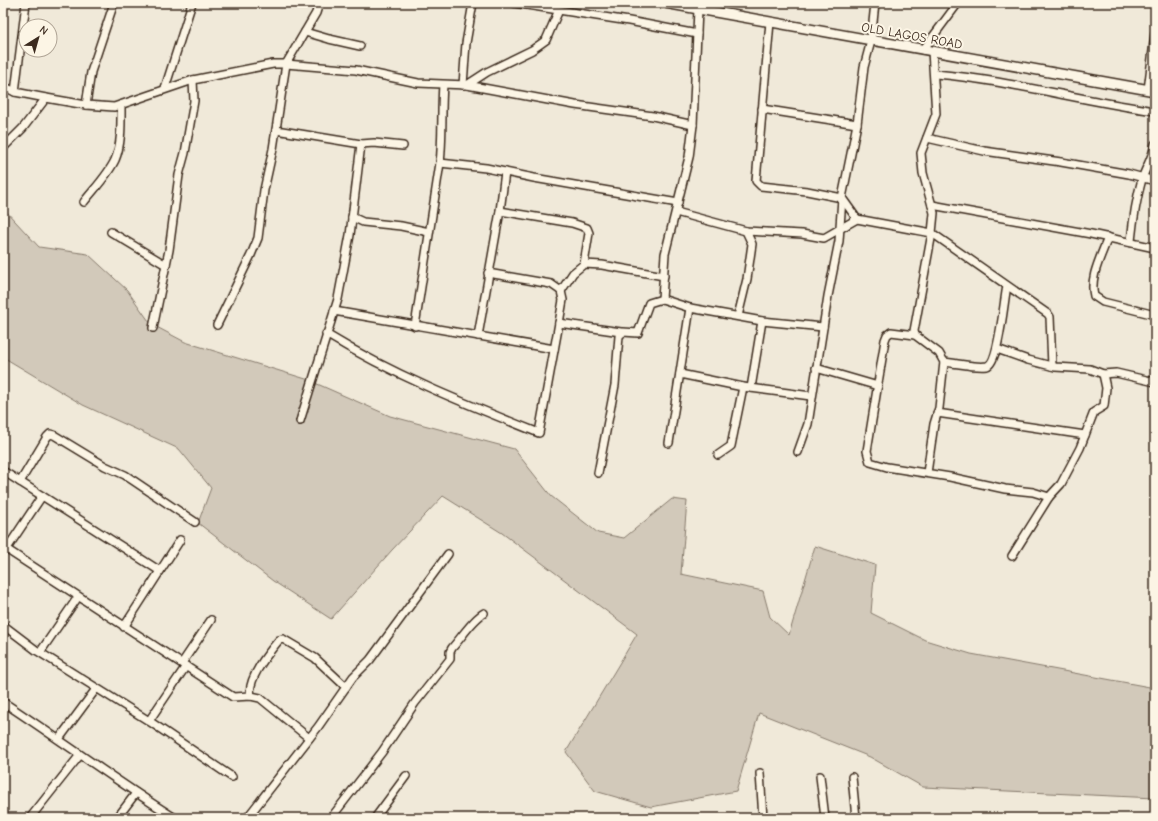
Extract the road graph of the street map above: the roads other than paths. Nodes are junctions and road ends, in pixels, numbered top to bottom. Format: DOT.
graph roads {
  1 [pos="26,3"];
  2 [pos="114,3"];
  3 [pos="192,3"];
  4 [pos="319,3"];
  5 [pos="473,3"];
  6 [pos="514,3"];
  7 [pos="665,3"];
  8 [pos="875,3"];
  9 [pos="958,3"];
  10 [pos="698,9"];
  11 [pos="559,10"];
  12 [pos="770,22"];
  13 [pos="305,32"];
  14 [pos="697,34"];
  15 [pos="1155,34"];
  16 [pos="871,41"];
  17 [pos="360,46"];
  18 [pos="928,50"];
  19 [pos="286,64"];
  20 [pos="934,74"];
  21 [pos="193,80"];
  22 [pos="443,85"];
  23 [pos="465,85"];
  24 [pos="3,86"];
  25 [pos="165,88"];
  26 [pos="1151,91"];
  27 [pos="15,92"];
  28 [pos="46,98"];
  29 [pos="86,105"];
  30 [pos="121,105"];
  31 [pos="762,109"];
  32 [pos="1155,111"];
  33 [pos="857,124"];
  34 [pos="694,125"];
  35 [pos="276,130"];
  36 [pos="927,138"];
  37 [pos="361,144"];
  38 [pos="1155,144"];
  39 [pos="403,146"];
  40 [pos="3,148"];
  41 [pos="440,163"];
  42 [pos="505,172"];
  43 [pos="1142,178"];
  44 [pos="1155,181"];
  45 [pos="842,198"];
  46 [pos="84,202"];
  47 [pos="678,203"];
  48 [pos="932,205"];
  49 [pos="500,211"];
  50 [pos="676,212"];
  51 [pos="352,217"];
  52 [pos="857,219"];
  53 [pos="746,230"];
  54 [pos="838,231"];
  55 [pos="111,232"];
  56 [pos="429,232"];
  57 [pos="760,232"];
  58 [pos="932,233"];
  59 [pos="1108,237"];
  60 [pos="1131,242"];
  61 [pos="752,244"];
  62 [pos="1155,248"];
  63 [pos="584,264"];
  64 [pos="166,265"];
  65 [pos="488,273"];
  66 [pos="664,276"];
  67 [pos="1007,286"];
  68 [pos="561,291"];
  69 [pos="662,299"];
  70 [pos="690,308"];
  71 [pos="334,311"];
  72 [pos="1155,315"];
  73 [pos="738,316"];
  74 [pos="762,321"];
  75 [pos="559,323"];
  76 [pos="217,325"];
  77 [pos="415,326"];
  78 [pos="823,327"];
  79 [pos="153,328"];
  80 [pos="621,332"];
  81 [pos="326,334"];
  82 [pos="478,336"];
  83 [pos="915,336"];
  84 [pos="997,349"];
  85 [pos="554,350"];
  86 [pos="944,362"];
  87 [pos="1052,366"];
  88 [pos="816,368"];
  89 [pos="680,374"];
  90 [pos="1104,374"];
  91 [pos="1155,382"];
  92 [pos="878,386"];
  93 [pos="747,387"];
  94 [pos="811,396"];
  95 [pos="937,413"];
  96 [pos="300,421"];
  97 [pos="1085,435"];
  98 [pos="669,443"];
  99 [pos="798,452"];
  100 [pos="718,455"];
  101 [pos="3,471"];
  102 [pos="598,473"];
  103 [pos="927,473"];
  104 [pos="20,482"];
  105 [pos="42,496"];
  106 [pos="1049,497"];
  107 [pos="195,522"];
  108 [pos="180,540"];
  109 [pos="5,548"];
  110 [pos="448,554"];
  111 [pos="1012,556"];
  112 [pos="160,571"];
  113 [pos="78,597"];
  114 [pos="484,613"];
  115 [pos="212,620"];
  116 [pos="3,625"];
  117 [pos="124,627"];
  118 [pos="41,651"];
  119 [pos="184,664"];
  120 [pos="346,687"];
  121 [pos="96,689"];
  122 [pos="251,696"];
  123 [pos="3,702"];
  124 [pos="149,721"];
  125 [pos="309,738"];
  126 [pos="59,739"];
  127 [pos="80,755"];
  128 [pos="760,772"];
  129 [pos="406,776"];
  130 [pos="820,776"];
  131 [pos="232,777"];
  132 [pos="852,777"];
  133 [pos="136,794"];
  134 [pos="30,818"];
  135 [pos="117,818"];
  136 [pos="175,818"];
  137 [pos="247,818"];
  138 [pos="331,818"];
  139 [pos="375,818"];
  140 [pos="763,818"];
  141 [pos="825,818"];
  142 [pos="856,818"];
  1 -- 27 [label="street"];
  2 -- 29 [label="street"];
  3 -- 25 [label="street"];
  4 -- 13 [label="street"];
  5 -- 23 [label="street"];
  6 -- 11 [label="street"];
  7 -- 10 [label="main road, OLD LAGOS ROAD"];
  8 -- 16 [label="street"];
  9 -- 18 [label="street"];
  10 -- 12 [label="main road, OLD LAGOS ROAD"];
  10 -- 14 [label="street"];
  11 -- 14 [label="street"];
  11 -- 23 [label="street"];
  12 -- 16 [label="main road, OLD LAGOS ROAD"];
  12 -- 31 [label="street"];
  13 -- 17 [label="street"];
  13 -- 19 [label="street"];
  14 -- 34 [label="street"];
  15 -- 26 [label="street"];
  16 -- 18 [label="main road, OLD LAGOS ROAD"];
  16 -- 33 [label="street"];
  18 -- 20 [label="street"];
  18 -- 26 [label="main road, OLD LAGOS ROAD"];
  19 -- 21 [label="street"];
  19 -- 22 [label="street"];
  19 -- 35 [label="street"];
  20 -- 32 [label="street"];
  20 -- 36 [label="street"];
  21 -- 25 [label="street"];
  21 -- 64 [label="street"];
  22 -- 23 [label="street"];
  22 -- 41 [label="street"];
  23 -- 34 [label="street"];
  24 -- 27 [label="street"];
  25 -- 30 [label="street"];
  27 -- 28 [label="street"];
  28 -- 29 [label="street"];
  28 -- 40 [label="street"];
  29 -- 30 [label="street"];
  30 -- 46 [label="street"];
  31 -- 33 [label="street"];
  31 -- 45 [label="street"];
  33 -- 45 [label="street"];
  34 -- 47 [label="street"];
  35 -- 37 [label="street"];
  35 -- 76 [label="street"];
  36 -- 43 [label="street"];
  36 -- 48 [label="street"];
  37 -- 39 [label="street"];
  37 -- 51 [label="street"];
  38 -- 43 [label="street"];
  41 -- 42 [label="street"];
  41 -- 56 [label="street"];
  42 -- 47 [label="street"];
  42 -- 49 [label="street"];
  43 -- 44 [label="street"];
  43 -- 60 [label="street"];
  45 -- 52 [label="street"];
  45 -- 54 [label="street"];
  47 -- 50 [label="street"];
  48 -- 58 [label="street"];
  48 -- 59 [label="street"];
  49 -- 63 [label="street"];
  49 -- 65 [label="street"];
  50 -- 53 [label="street"];
  50 -- 66 [label="street"];
  51 -- 56 [label="street"];
  51 -- 71 [label="street"];
  52 -- 54 [label="street"];
  52 -- 58 [label="street"];
  53 -- 57 [label="street"];
  53 -- 61 [label="street"];
  54 -- 57 [label="street"];
  54 -- 78 [label="street"];
  55 -- 64 [label="street"];
  56 -- 77 [label="street"];
  57 -- 61 [label="street"];
  58 -- 67 [label="street"];
  58 -- 83 [label="street"];
  59 -- 60 [label="street"];
  59 -- 72 [label="street"];
  60 -- 62 [label="street"];
  61 -- 73 [label="street"];
  63 -- 66 [label="street"];
  63 -- 68 [label="street"];
  64 -- 79 [label="street"];
  65 -- 68 [label="street"];
  65 -- 82 [label="street"];
  66 -- 69 [label="street"];
  67 -- 84 [label="street"];
  67 -- 87 [label="street"];
  68 -- 75 [label="street"];
  69 -- 70 [label="street"];
  69 -- 80 [label="street"];
  70 -- 73 [label="street"];
  70 -- 89 [label="street"];
  71 -- 77 [label="street"];
  71 -- 81 [label="street"];
  73 -- 74 [label="street"];
  74 -- 78 [label="street"];
  74 -- 93 [label="street"];
  75 -- 80 [label="street"];
  75 -- 85 [label="street"];
  77 -- 82 [label="street"];
  78 -- 88 [label="street"];
  80 -- 102 [label="street"];
  81 -- 85 [label="street"];
  81 -- 96 [label="street"];
  82 -- 85 [label="street"];
  83 -- 86 [label="street"];
  83 -- 92 [label="street"];
  84 -- 86 [label="street"];
  84 -- 87 [label="street"];
  86 -- 95 [label="street"];
  87 -- 90 [label="street"];
  88 -- 92 [label="street"];
  88 -- 94 [label="street"];
  89 -- 93 [label="street"];
  89 -- 98 [label="street"];
  90 -- 91 [label="street"];
  90 -- 97 [label="street"];
  92 -- 103 [label="street"];
  93 -- 94 [label="street"];
  93 -- 100 [label="street"];
  94 -- 99 [label="street"];
  95 -- 97 [label="street"];
  95 -- 103 [label="street"];
  97 -- 106 [label="street"];
  101 -- 104 [label="street"];
  103 -- 106 [label="street"];
  104 -- 105 [label="street"];
  104 -- 107 [label="street"];
  105 -- 109 [label="street"];
  105 -- 112 [label="street"];
  106 -- 111 [label="street"];
  108 -- 112 [label="street"];
  109 -- 113 [label="street"];
  110 -- 120 [label="street"];
  112 -- 117 [label="street"];
  113 -- 117 [label="street"];
  113 -- 118 [label="street"];
  114 -- 138 [label="street"];
  115 -- 119 [label="street"];
  116 -- 118 [label="street"];
  117 -- 119 [label="street"];
  118 -- 121 [label="street"];
  119 -- 122 [label="street"];
  119 -- 124 [label="street"];
  120 -- 122 [label="street"];
  120 -- 125 [label="street"];
  121 -- 124 [label="street"];
  121 -- 126 [label="street"];
  122 -- 125 [label="street"];
  123 -- 126 [label="street"];
  124 -- 131 [label="street"];
  125 -- 137 [label="street"];
  126 -- 127 [label="street"];
  127 -- 133 [label="street"];
  127 -- 134 [label="street"];
  128 -- 140 [label="street"];
  129 -- 139 [label="street"];
  130 -- 141 [label="street"];
  132 -- 142 [label="street"];
  133 -- 135 [label="street"];
  133 -- 136 [label="street"];
}
